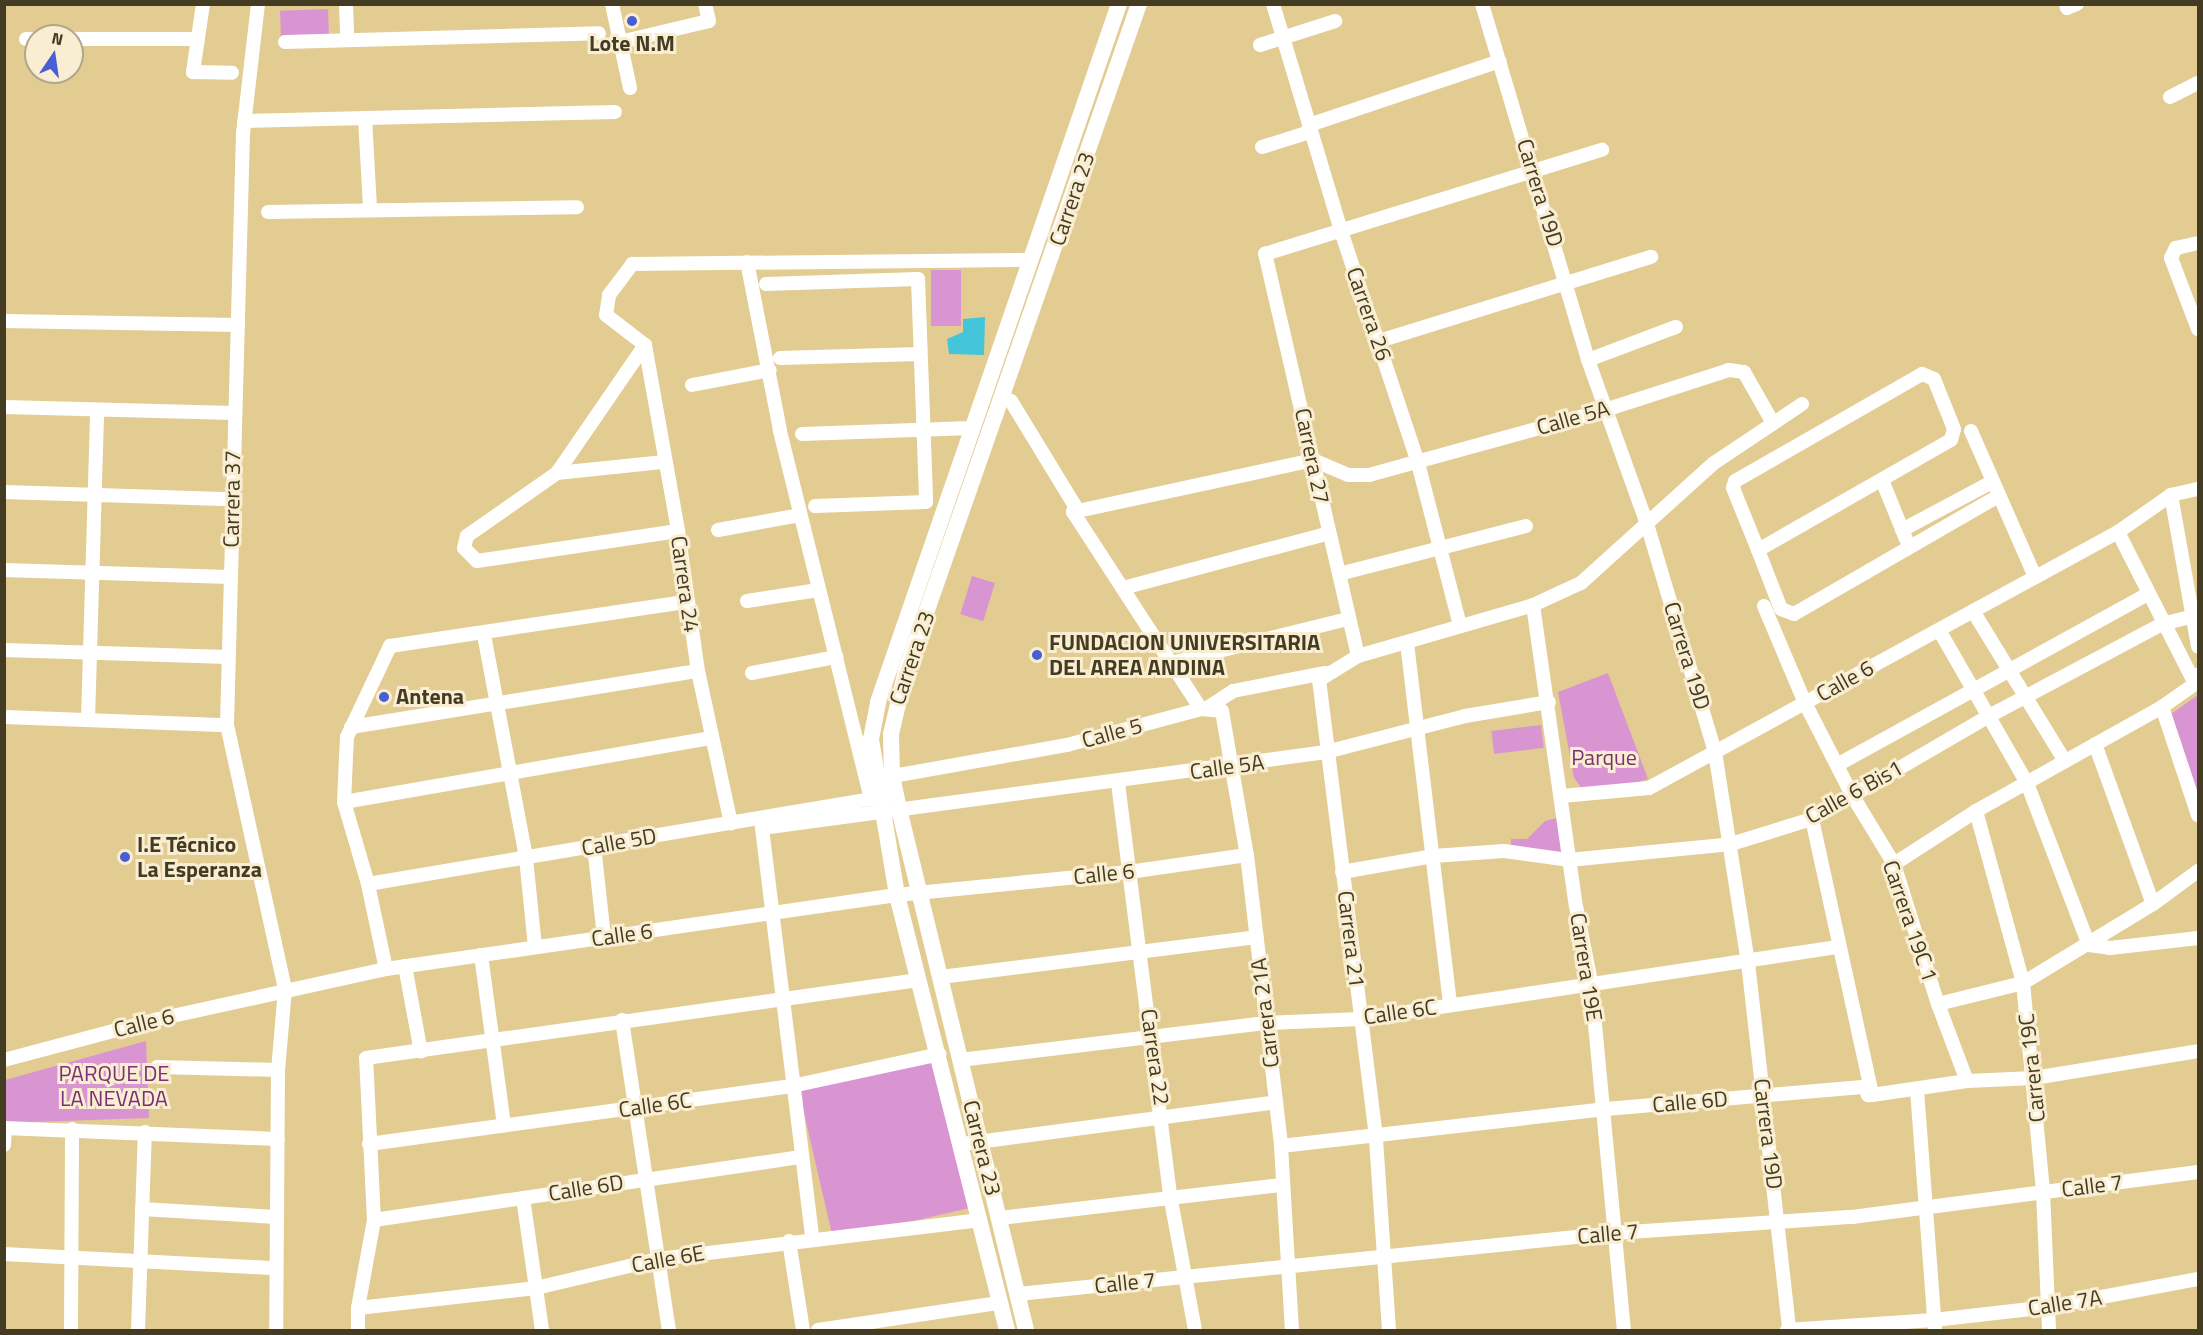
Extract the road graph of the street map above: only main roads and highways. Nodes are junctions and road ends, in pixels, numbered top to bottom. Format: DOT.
graph roads {
  1 [pos="1119,4"];
  2 [pos="1139,4"];
  3 [pos="955,477"];
  4 [pos="973,483"];
  5 [pos="884,806"];
  6 [pos="1007,1330"];
  7 [pos="1026,1330"];
  1 -- 3 [label="main road, Carrera 23"];
  2 -- 4 [label="main road, Carrera 23"];
  3 -- 4 [label="main road"];
  3 -- 5 [label="main road, Carrera 23"];
  4 -- 5 [label="main road, Carrera 23"];
  5 -- 6 [label="main road, Carrera 23"];
  5 -- 7 [label="main road, Carrera 23"];
}
